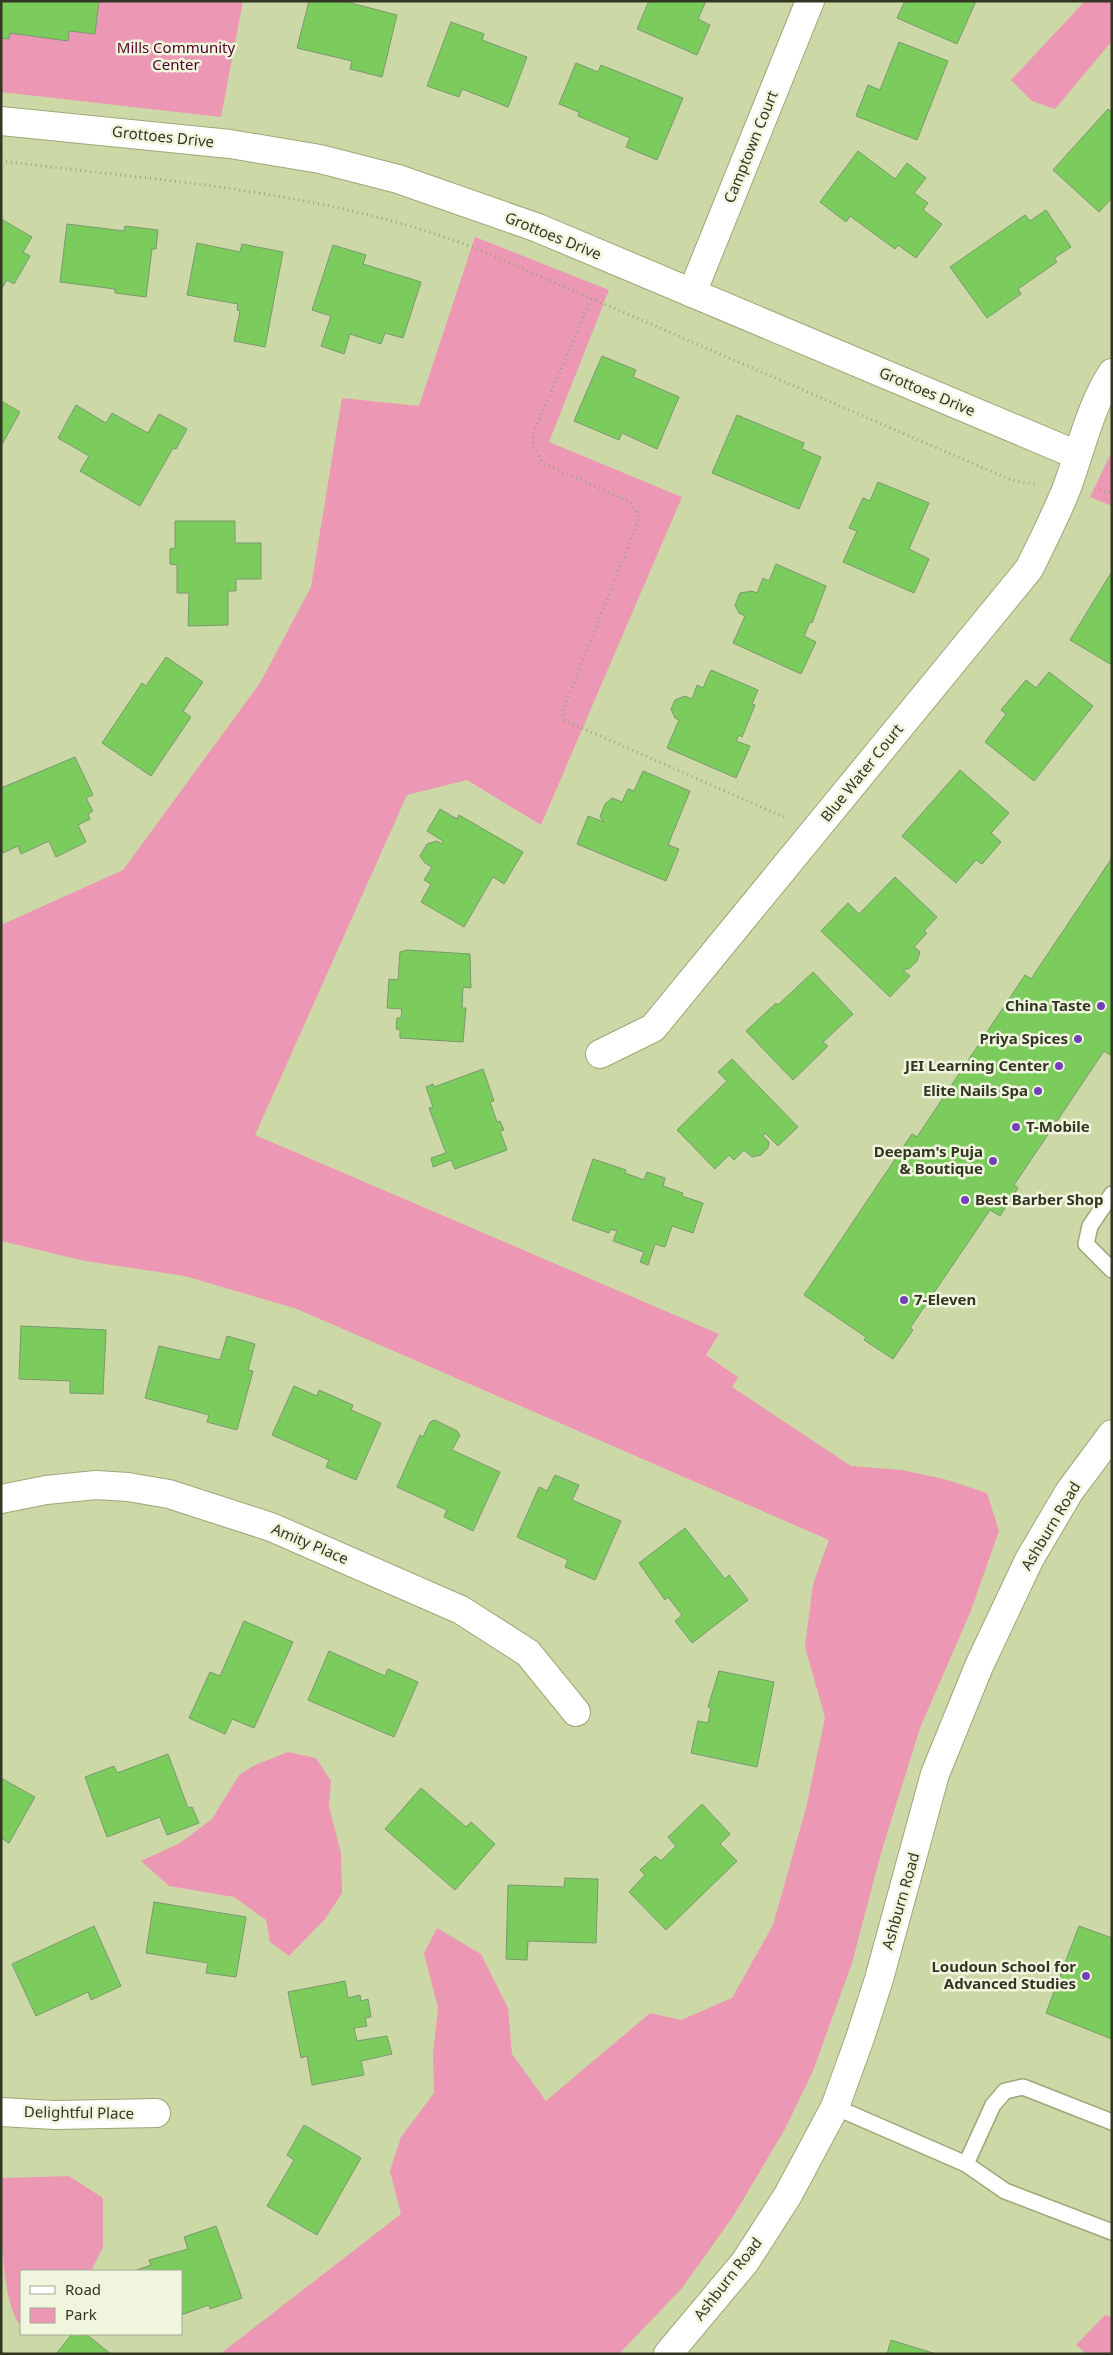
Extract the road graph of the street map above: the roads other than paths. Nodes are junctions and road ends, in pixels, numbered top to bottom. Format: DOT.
graph roads {
  1 [pos="810,1"];
  2 [pos="1,121"];
  3 [pos="692,293"];
  4 [pos="1112,373"];
  5 [pos="1077,455"];
  6 [pos="600,1054"];
  7 [pos="1112,1194"];
  8 [pos="1112,1270"];
  9 [pos="1112,1434"];
  10 [pos="1,1499"];
  11 [pos="576,1712"];
  12 [pos="835,2107"];
  13 [pos="1,2112"];
  14 [pos="156,2114"];
  15 [pos="1112,2122"];
  16 [pos="966,2164"];
  17 [pos="1112,2232"];
  18 [pos="671,2353"];
  1 -- 3 [label="street, Camptown Court"];
  2 -- 3 [label="street, Grottoes Drive"];
  3 -- 5 [label="street, Grottoes Drive"];
  4 -- 5 [label="street, Blue Water Court"];
  5 -- 6 [label="street, Blue Water Court"];
  7 -- 8 [label="lane"];
  9 -- 12 [label="street, Ashburn Road"];
  10 -- 11 [label="street, Amity Place"];
  12 -- 16 [label="lane"];
  12 -- 18 [label="street, Ashburn Road"];
  13 -- 14 [label="street, Delightful Place"];
  15 -- 16 [label="lane"];
  16 -- 17 [label="lane"];
}
